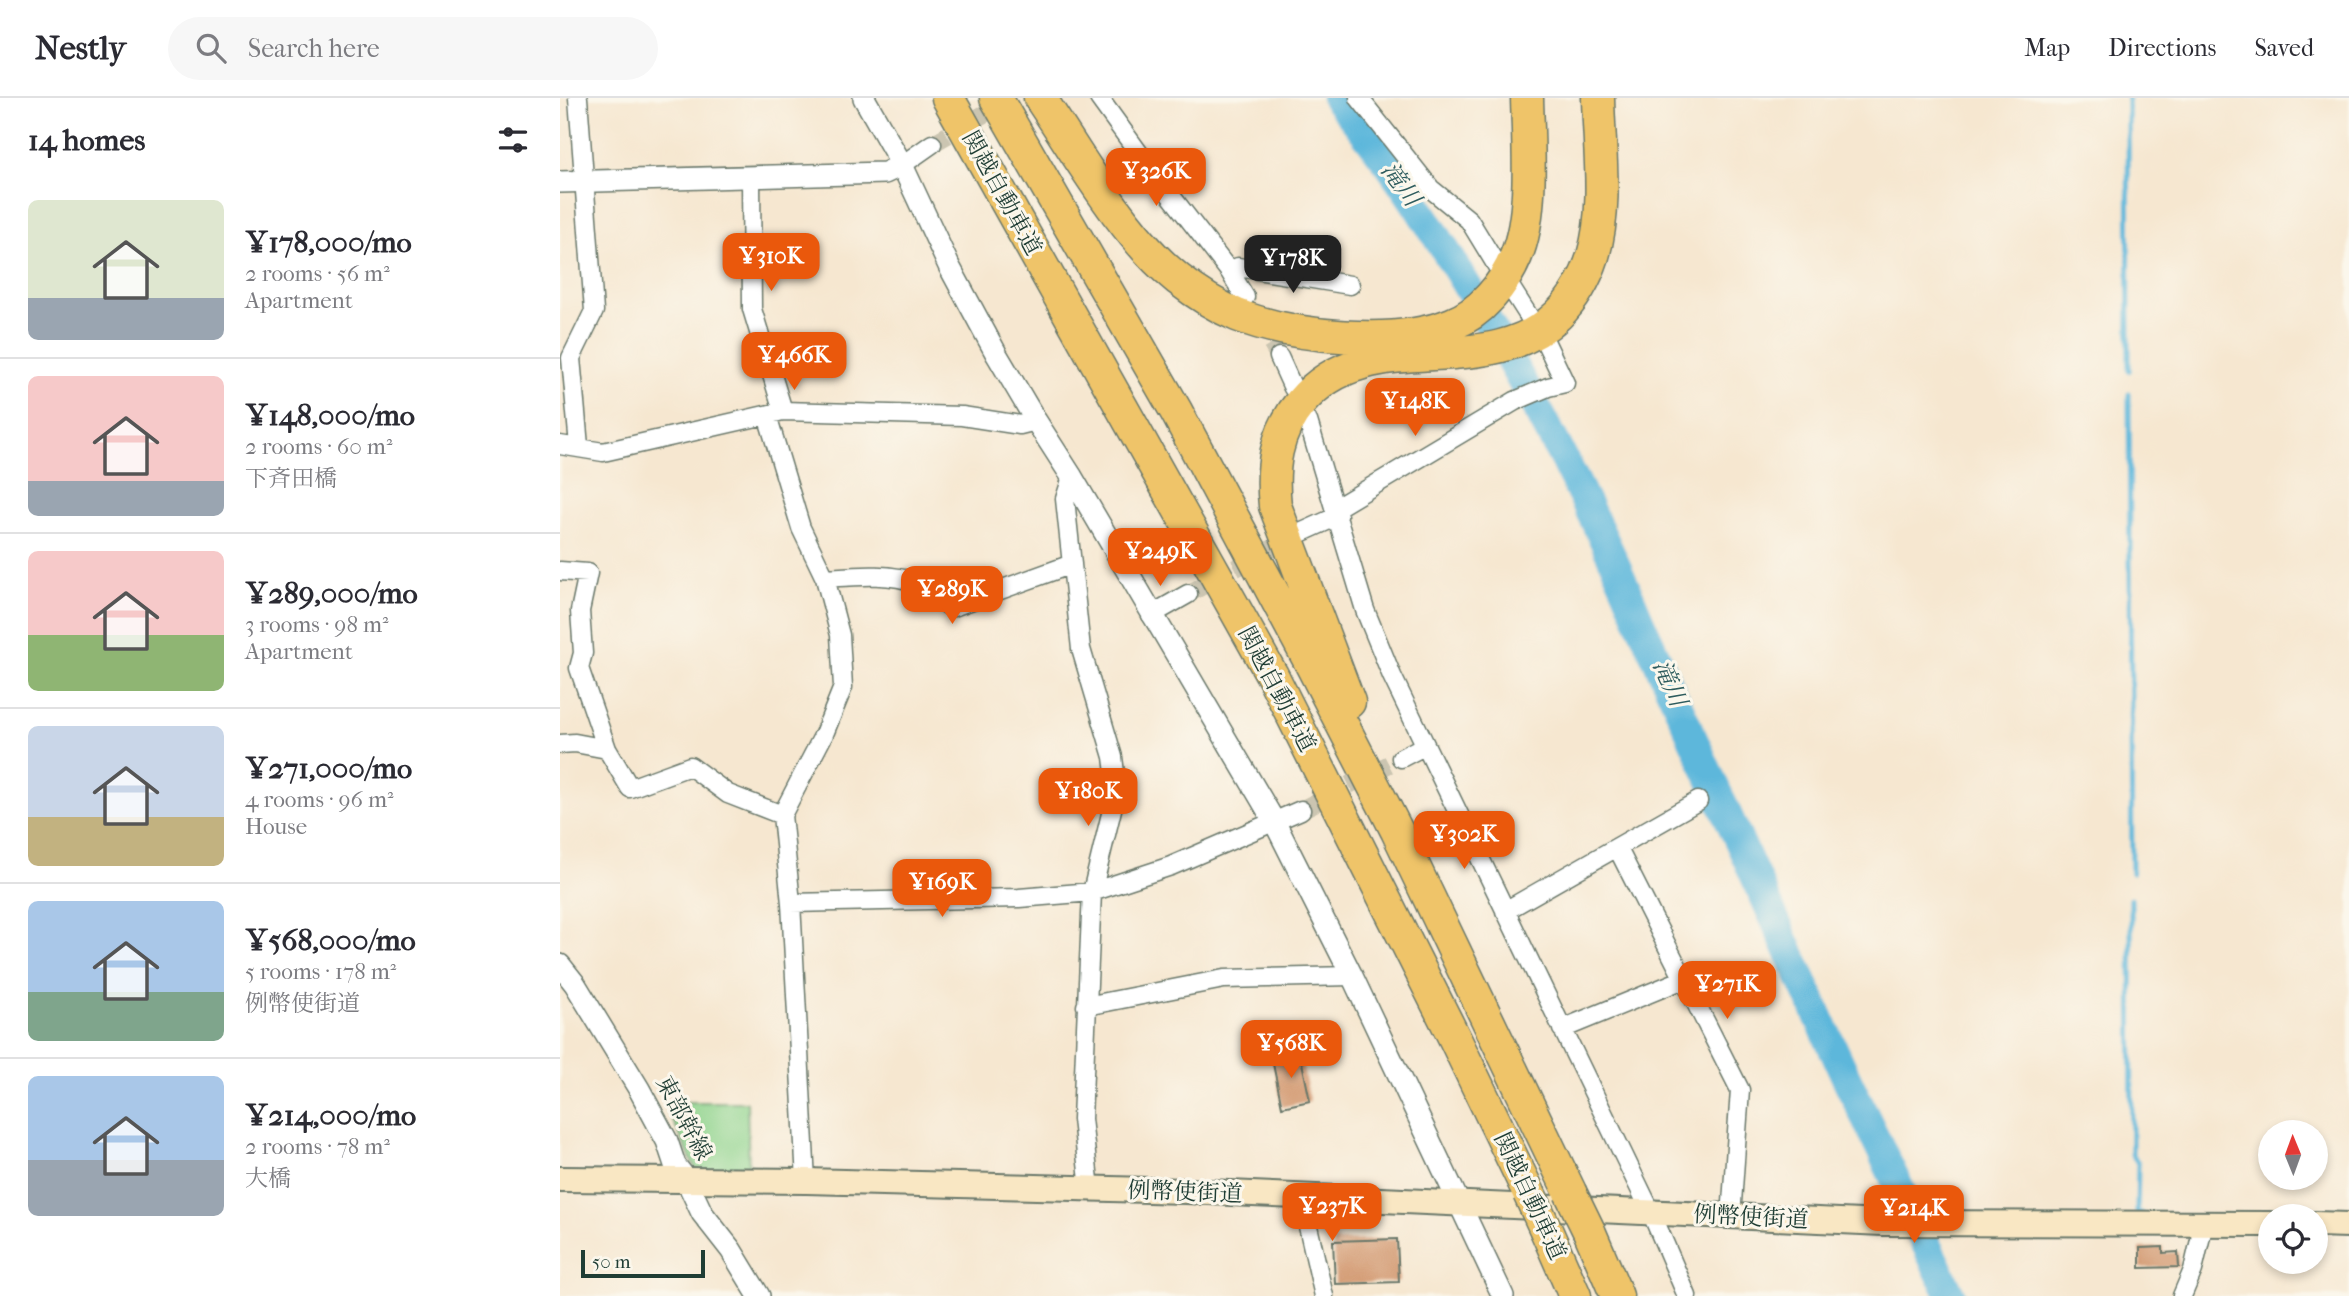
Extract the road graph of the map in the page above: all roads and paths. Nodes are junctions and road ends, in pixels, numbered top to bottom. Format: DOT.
graph roads {
  1 [pos="578,98"];
  2 [pos="864,98"];
  3 [pos="948,98"];
  4 [pos="996,98"];
  5 [pos="1040,98"];
  6 [pos="1099,98"];
  7 [pos="1359,98"];
  8 [pos="1527,98"];
  9 [pos="1598,98"];
  10 [pos="932,144"];
  11 [pos="902,165"];
  12 [pos="751,177"];
  13 [pos="583,180"];
  14 [pos="560,182"];
  15 [pos="1230,272"];
  16 [pos="1504,279"];
  17 [pos="1350,285"];
  18 [pos="1245,297"];
  19 [pos="1537,331"];
  20 [pos="1279,357"];
  21 [pos="1293,388"];
  22 [pos="775,413"];
  23 [pos="1036,421"];
  24 [pos="1308,421"];
  25 [pos="560,445"];
  26 [pos="579,446"];
  27 [pos="1072,477"];
  28 [pos="1337,512"];
  29 [pos="1298,534"];
  30 [pos="1072,564"];
  31 [pos="560,571"];
  32 [pos="825,578"];
  33 [pos="1188,594"];
  34 [pos="1151,615"];
  35 [pos="560,744"];
  36 [pos="1424,746"];
  37 [pos="607,749"];
  38 [pos="1401,758"];
  39 [pos="1698,801"];
  40 [pos="1301,810"];
  41 [pos="782,815"];
  42 [pos="1274,821"];
  43 [pos="1397,831"];
  44 [pos="1617,847"];
  45 [pos="1092,892"];
  46 [pos="791,903"];
  47 [pos="1505,911"];
  48 [pos="560,965"];
  49 [pos="1352,975"];
  50 [pos="1684,979"];
  51 [pos="1086,1006"];
  52 [pos="1562,1029"];
  53 [pos="686,1179"];
  54 [pos="560,1180"];
  55 [pos="806,1181"];
  56 [pos="1090,1189"];
  57 [pos="1301,1196"];
  58 [pos="1459,1205"];
  59 [pos="1651,1212"];
  60 [pos="1731,1217"];
  61 [pos="2204,1223"];
  62 [pos="2258,1224"];
  63 [pos="2328,1224"];
  64 [pos="2349,1225"];
  65 [pos="760,1296"];
  66 [pos="1324,1296"];
  67 [pos="1503,1296"];
  68 [pos="1576,1296"];
  69 [pos="1617,1296"];
  70 [pos="1687,1296"];
  71 [pos="2182,1296"];
  1 -- 13 [label="street"];
  2 -- 11 [label="street"];
  3 -- 68 [label="highway, 関越自動車道, bridge"];
  4 -- 43 [label="highway, 関越自動車道"];
  5 -- 16 [label="highway"];
  6 -- 15 [label="street"];
  7 -- 16 [label="street"];
  8 -- 16 [label="highway"];
  9 -- 19 [label="highway"];
  10 -- 11 [label="street"];
  11 -- 12 [label="street"];
  11 -- 23 [label="street"];
  12 -- 13 [label="street"];
  12 -- 22 [label="street"];
  13 -- 14 [label="street"];
  13 -- 26 [label="street"];
  15 -- 17 [label="street"];
  15 -- 18 [label="street"];
  16 -- 19 [label="street"];
  19 -- 28 [label="street"];
  19 -- 43 [label="highway"];
  20 -- 21 [label="street"];
  22 -- 23 [label="street"];
  22 -- 26 [label="street"];
  22 -- 32 [label="street"];
  23 -- 27 [label="street"];
  24 -- 28 [label="street"];
  25 -- 26 [label="street"];
  27 -- 30 [label="street"];
  27 -- 34 [label="street"];
  28 -- 29 [label="street"];
  28 -- 36 [label="street"];
  30 -- 32 [label="street"];
  30 -- 45 [label="street"];
  31 -- 37 [label="street"];
  32 -- 41 [label="street"];
  33 -- 34 [label="street"];
  34 -- 42 [label="street"];
  35 -- 37 [label="street"];
  36 -- 38 [label="street"];
  36 -- 47 [label="street"];
  37 -- 41 [label="street"];
  39 -- 44 [label="street"];
  40 -- 42 [label="street"];
  41 -- 46 [label="street"];
  42 -- 45 [label="street"];
  42 -- 49 [label="street"];
  43 -- 69 [label="highway, 関越自動車道, bridge"];
  44 -- 47 [label="street"];
  44 -- 50 [label="street"];
  45 -- 46 [label="street"];
  45 -- 51 [label="street"];
  46 -- 55 [label="street"];
  47 -- 52 [label="street"];
  48 -- 53 [label="street, 東部幹線"];
  49 -- 51 [label="street"];
  49 -- 58 [label="street"];
  50 -- 52 [label="street"];
  50 -- 60 [label="street"];
  51 -- 56 [label="street"];
  52 -- 59 [label="street"];
  53 -- 54 [label="main road, 例幣使街道"];
  53 -- 55 [label="main road, 例幣使街道"];
  53 -- 65 [label="street, 東部幹線"];
  55 -- 56 [label="main road, 例幣使街道"];
  56 -- 57 [label="main road, 例幣使街道"];
  57 -- 58 [label="main road, 例幣使街道"];
  57 -- 66 [label="street"];
  58 -- 59 [label="main road, 例幣使街道"];
  58 -- 67 [label="street"];
  59 -- 60 [label="main road, 例幣使街道"];
  59 -- 70 [label="street"];
  60 -- 61 [label="main road, 例幣使街道"];
  61 -- 62 [label="main road"];
  61 -- 71 [label="street"];
  63 -- 64 [label="main road"];
}
